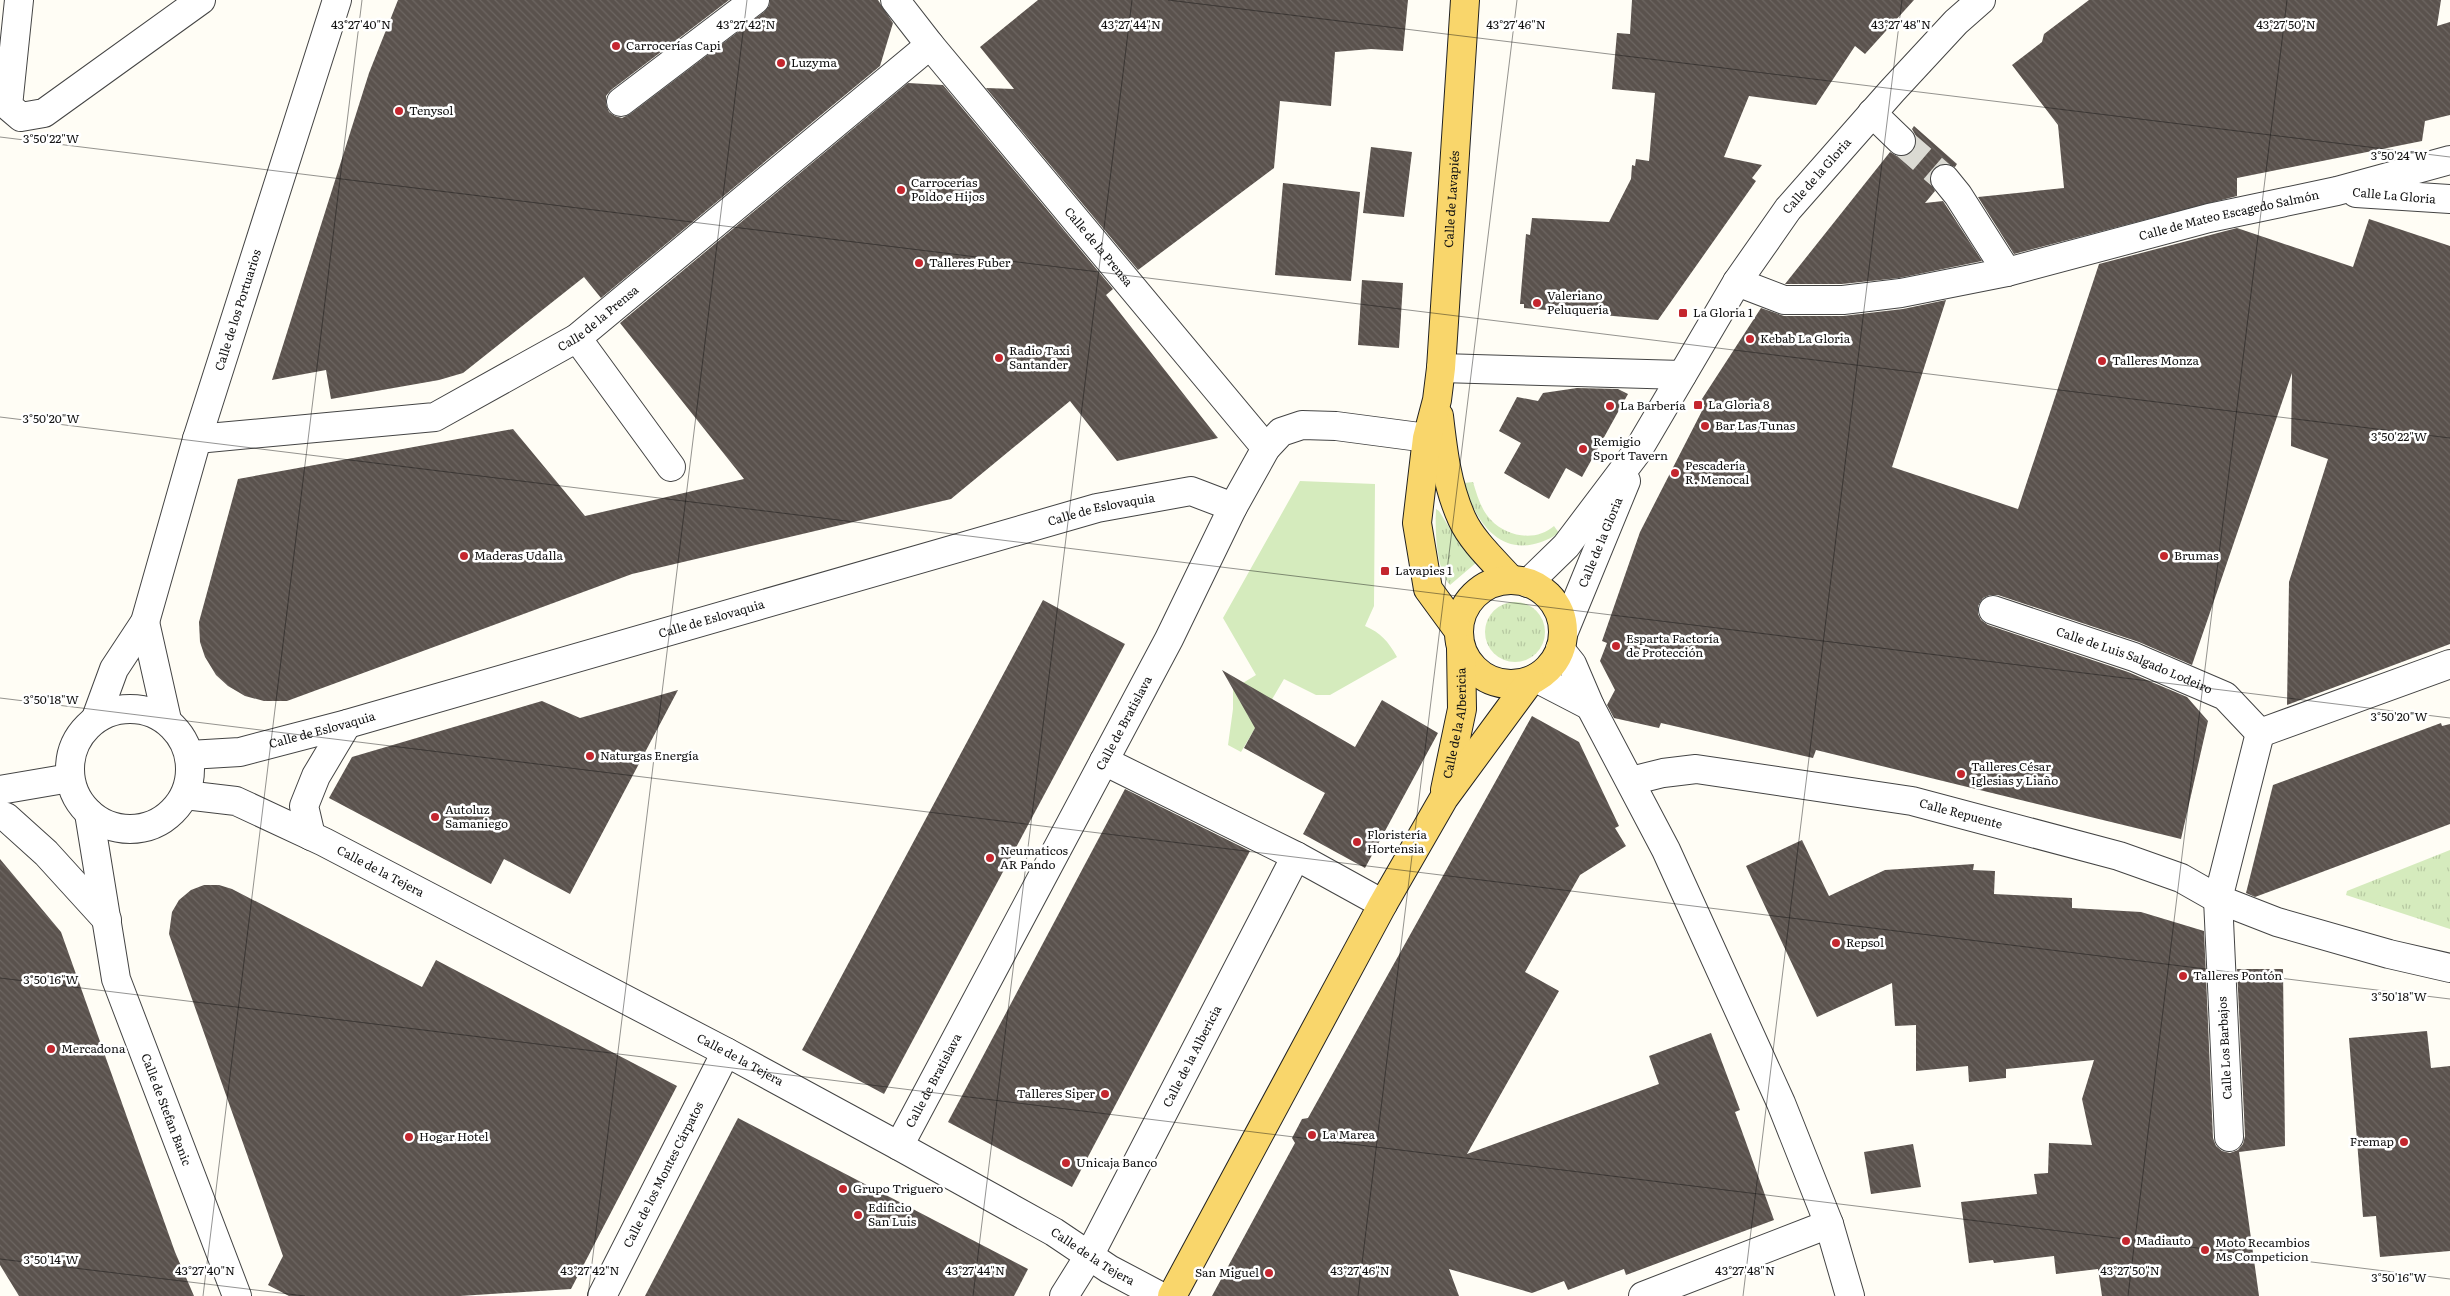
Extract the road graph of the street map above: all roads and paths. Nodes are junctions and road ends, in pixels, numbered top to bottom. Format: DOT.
graph roads {
  1 [pos="19,0"];
  2 [pos="202,0"];
  3 [pos="337,0"];
  4 [pos="756,0"];
  5 [pos="896,0"];
  6 [pos="1465,0"];
  7 [pos="1981,0"];
  8 [pos="930,46"];
  9 [pos="622,102"];
  10 [pos="1872,113"];
  11 [pos="1901,140"];
  12 [pos="2450,160"];
  13 [pos="1945,179"];
  14 [pos="2337,191"];
  15 [pos="2450,199"];
  16 [pos="2007,272"];
  17 [pos="1737,282"];
  18 [pos="576,338"];
  19 [pos="1441,368"];
  20 [pos="1682,374"];
  21 [pos="1437,400"];
  22 [pos="1427,438"];
  23 [pos="197,440"];
  24 [pos="1266,448"];
  25 [pos="1637,452"];
  26 [pos="671,467"];
  27 [pos="1233,507"];
  28 [pos="1519,581"];
  29 [pos="1994,610"];
  30 [pos="145,622"];
  31 [pos="1459,639"];
  32 [pos="1562,642"];
  33 [pos="2450,664"];
  34 [pos="1533,680"];
  35 [pos="1590,706"];
  36 [pos="96,718"];
  37 [pos="167,720"];
  38 [pos="347,724"];
  39 [pos="2260,733"];
  40 [pos="189,754"];
  41 [pos="1104,761"];
  42 [pos="70,778"];
  43 [pos="1632,781"];
  44 [pos="0,790"];
  45 [pos="185,795"];
  46 [pos="1444,798"];
  47 [pos="89,813"];
  48 [pos="0,815"];
  49 [pos="311,836"];
  50 [pos="1296,856"];
  51 [pos="2218,899"];
  52 [pos="1383,904"];
  53 [pos="107,920"];
  54 [pos="2450,968"];
  55 [pos="726,1052"];
  56 [pos="2229,1137"];
  57 [pos="899,1146"];
  58 [pos="1829,1224"];
  59 [pos="1089,1256"];
  60 [pos="237,1296"];
  61 [pos="602,1296"];
  62 [pos="1064,1296"];
  63 [pos="1160,1296"];
  64 [pos="1172,1296"];
  65 [pos="1643,1296"];
  66 [pos="1850,1296"];
  1 -- 2 [label="street"];
  3 -- 23 [label="street, Calle de los Portuarios"];
  4 -- 9 [label="street"];
  5 -- 8 [label="street, Calle de la Prensa"];
  6 -- 19 [label="main road, Calle de Lavapiés"];
  7 -- 10 [label="street, Calle de la Gloria"];
  8 -- 18 [label="street, Calle de la Prensa"];
  8 -- 24 [label="street, Calle de la Prensa"];
  10 -- 11 [label="street"];
  10 -- 17 [label="street, Calle de la Gloria"];
  12 -- 14 [label="street, Calle de Mateo Escagedo Salmón"];
  13 -- 16 [label="street"];
  14 -- 15 [label="street, Calle La Gloria"];
  14 -- 16 [label="street, Calle de Mateo Escagedo Salmón"];
  16 -- 17 [label="street, Calle de Mateo Escagedo Salmón"];
  17 -- 20 [label="street, Calle de la Gloria"];
  18 -- 23 [label="street, Calle de la Prensa"];
  18 -- 26 [label="street"];
  19 -- 20 [label="street"];
  19 -- 21 [label="main road, Calle de Lavapiés"];
  20 -- 25 [label="street, Calle de la Gloria"];
  21 -- 22 [label="main road, Calle de Lavapiés"];
  21 -- 28 [label="main road, Calle de Lavapiés"];
  22 -- 24 [label="street, Calle de Bratislava"];
  22 -- 31 [label="main road, Calle de Lavapiés"];
  23 -- 30 [label="street, Calle de los Portuarios"];
  24 -- 27 [label="street, Calle de Bratislava"];
  25 -- 28 [label="street, Calle de la Gloria"];
  25 -- 32 [label="street, Calle de la Gloria"];
  27 -- 38 [label="street, Calle de Eslovaquia"];
  27 -- 41 [label="street, Calle de Bratislava"];
  28 -- 31 [label="main road"];
  28 -- 32 [label="main road"];
  29 -- 39 [label="street, Calle de Luis Salgado Lodeiro"];
  30 -- 36 [label="street, Calle de los Portuarios"];
  30 -- 37 [label="street, Calle de los Portuarios"];
  31 -- 34 [label="main road"];
  31 -- 46 [label="main road, Calle de la Albericia"];
  32 -- 34 [label="main road"];
  32 -- 35 [label="street"];
  33 -- 39 [label="street"];
  34 -- 35 [label="street"];
  34 -- 46 [label="main road, Calle de la Albericia"];
  35 -- 43 [label="street"];
  36 -- 37 [label="street"];
  36 -- 42 [label="street"];
  37 -- 40 [label="street"];
  38 -- 40 [label="street, Calle de Eslovaquia"];
  38 -- 49 [label="street"];
  39 -- 51 [label="street"];
  40 -- 45 [label="street"];
  41 -- 50 [label="street"];
  41 -- 57 [label="street, Calle de Bratislava"];
  42 -- 44 [label="street"];
  42 -- 47 [label="street"];
  43 -- 51 [label="street, Calle Repuente"];
  43 -- 58 [label="street"];
  45 -- 47 [label="street"];
  45 -- 49 [label="street, Calle de la Tejera"];
  46 -- 52 [label="main road, Calle de la Albericia"];
  47 -- 53 [label="street, Calle de Stefan Banic"];
  48 -- 53 [label="street"];
  49 -- 55 [label="street, Calle de la Tejera"];
  50 -- 52 [label="street"];
  50 -- 59 [label="street, Calle de la Albericia"];
  51 -- 54 [label="street, Calle Repuente"];
  51 -- 56 [label="street, Calle Los Barbajos"];
  52 -- 64 [label="main road, Calle de la Albericia"];
  53 -- 60 [label="street, Calle de Stefan Banic"];
  55 -- 57 [label="street, Calle de la Tejera"];
  55 -- 61 [label="street, Calle de los Montes Cárpatos"];
  57 -- 59 [label="street, Calle de la Tejera"];
  58 -- 65 [label="street"];
  58 -- 66 [label="street"];
  59 -- 62 [label="street, Calle de la Albericia"];
  59 -- 63 [label="street, Calle de la Tejera"];
}
